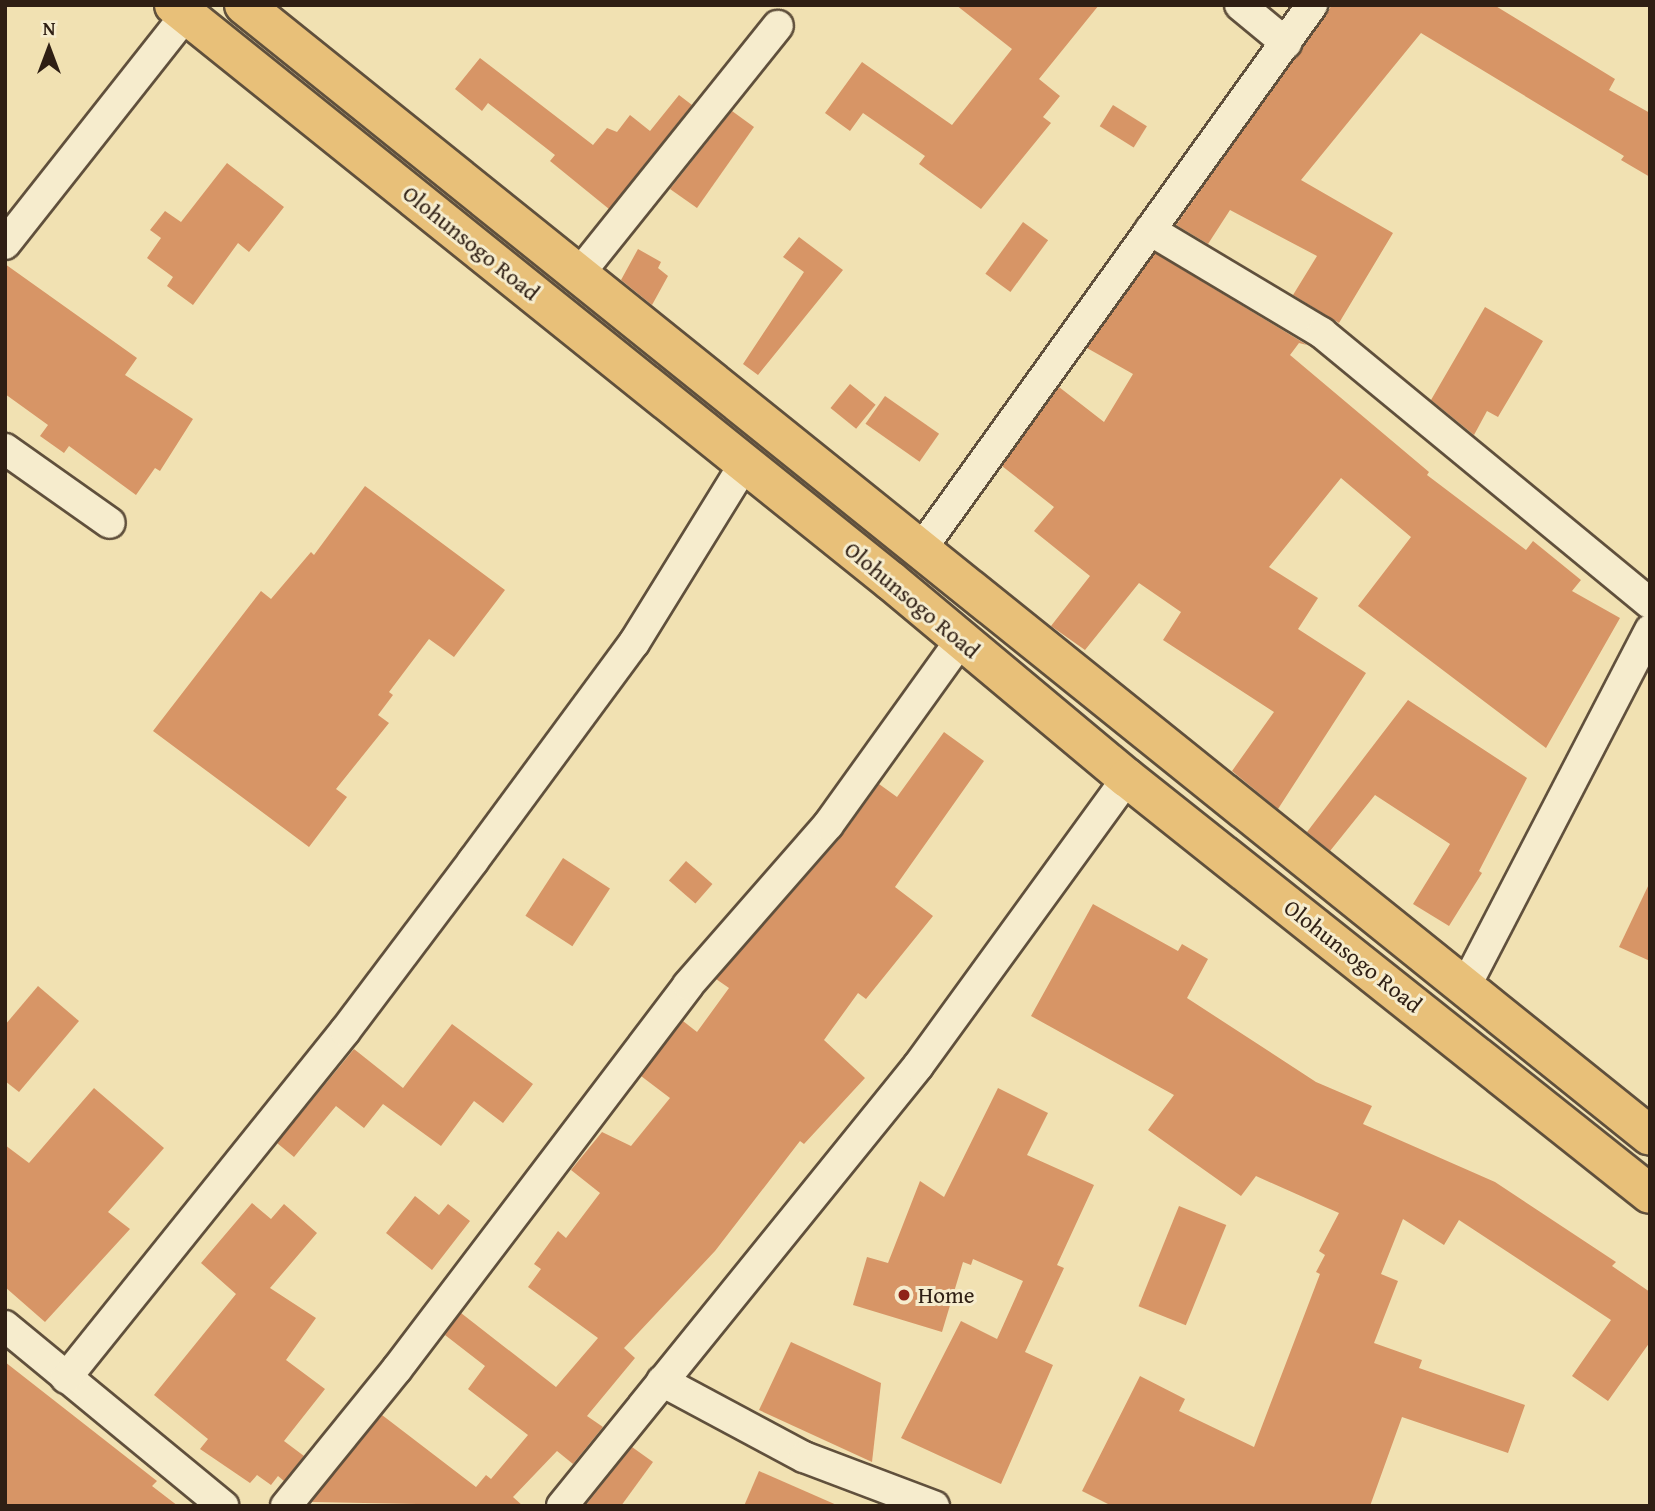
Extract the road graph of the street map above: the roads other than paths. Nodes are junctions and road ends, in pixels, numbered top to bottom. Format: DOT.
graph roads {
  1 [pos="244,5"];
  2 [pos="1240,5"];
  3 [pos="1312,5"];
  4 [pos="180,10"];
  5 [pos="778,26"];
  6 [pos="1286,43"];
  7 [pos="1150,230"];
  8 [pos="5,244"];
  9 [pos="579,274"];
  10 [pos="5,449"];
  11 [pos="745,463"];
  12 [pos="110,523"];
  13 [pos="919,552"];
  14 [pos="1650,603"];
  15 [pos="1650,630"];
  16 [pos="960,641"];
  17 [pos="1127,778"];
  18 [pos="1465,987"];
  19 [pos="1650,1136"];
  20 [pos="1650,1194"];
  21 [pos="5,1326"];
  22 [pos="66,1378"];
  23 [pos="662,1381"];
  24 [pos="223,1506"];
  25 [pos="286,1506"];
  26 [pos="562,1506"];
  27 [pos="933,1506"];
  1 -- 9 [label="main road, Olohunsogo Road"];
  2 -- 6 [label="street"];
  3 -- 6 [label="street"];
  4 -- 8 [label="street"];
  4 -- 11 [label="main road, Olohunsogo Road"];
  5 -- 9 [label="street"];
  6 -- 7 [label="street"];
  7 -- 13 [label="street"];
  7 -- 14 [label="street"];
  9 -- 13 [label="main road, Olohunsogo Road"];
  10 -- 12 [label="street"];
  11 -- 16 [label="main road, Olohunsogo Road"];
  11 -- 22 [label="street"];
  13 -- 18 [label="main road, Olohunsogo Road"];
  15 -- 18 [label="street"];
  16 -- 17 [label="main road, Olohunsogo Road"];
  16 -- 25 [label="street"];
  17 -- 20 [label="main road, Olohunsogo Road"];
  17 -- 23 [label="street"];
  18 -- 19 [label="main road, Olohunsogo Road"];
  21 -- 22 [label="street"];
  22 -- 24 [label="street"];
  23 -- 26 [label="street"];
  23 -- 27 [label="street"];
}
